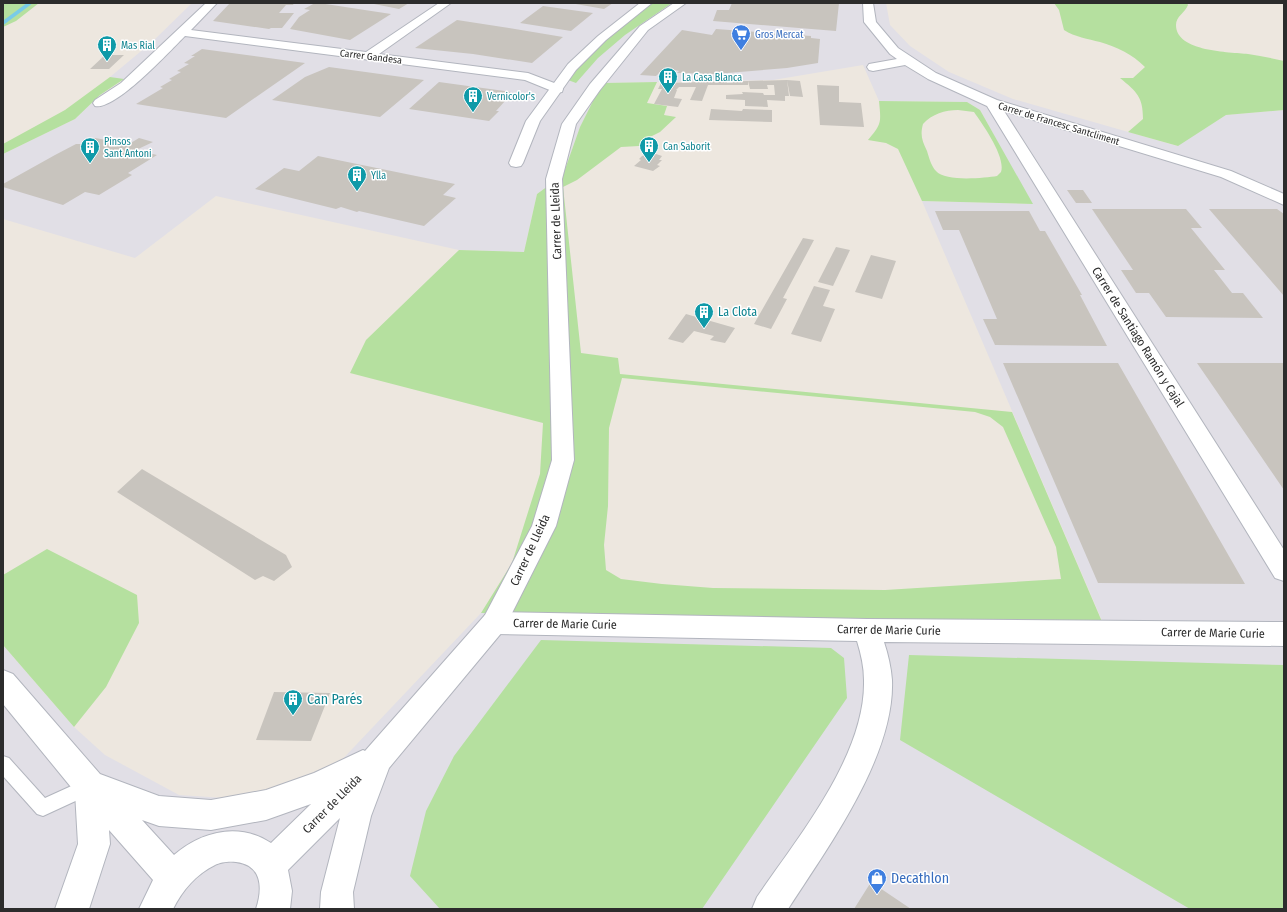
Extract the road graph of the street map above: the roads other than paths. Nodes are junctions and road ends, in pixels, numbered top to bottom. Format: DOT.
graph roads {
  1 [pos="212,3"];
  2 [pos="446,3"];
  3 [pos="647,3"];
  4 [pos="681,3"];
  5 [pos="868,3"];
  6 [pos="183,32"];
  7 [pos="368,56"];
  8 [pos="908,61"];
  9 [pos="572,67"];
  10 [pos="873,67"];
  11 [pos="530,77"];
  12 [pos="557,88"];
  13 [pos="992,103"];
  14 [pos="100,104"];
  15 [pos="565,112"];
  16 [pos="516,163"];
  17 [pos="1284,200"];
  18 [pos="1284,571"];
  19 [pos="494,623"];
  20 [pos="868,630"];
  21 [pos="1284,634"];
  22 [pos="3,683"];
  23 [pos="379,758"];
  24 [pos="3,764"];
  25 [pos="90,786"];
  26 [pos="271,865"];
  27 [pos="173,878"];
  28 [pos="72,909"];
  29 [pos="156,909"];
  30 [pos="273,909"];
  31 [pos="337,909"];
  32 [pos="769,909"];
  1 -- 6 [label="street"];
  2 -- 7 [label="street"];
  3 -- 9 [label="street"];
  4 -- 15 [label="street, Carrer de Lleida"];
  5 -- 8 [label="street, Carrer de Francesc Santcliment"];
  6 -- 7 [label="street, Carrer Gandesa"];
  6 -- 14 [label="street"];
  7 -- 11 [label="street, Carrer Gandesa"];
  8 -- 10 [label="street"];
  8 -- 13 [label="street, Carrer de Francesc Santcliment"];
  9 -- 11 [label="street"];
  9 -- 12 [label="street"];
  11 -- 12 [label="street, Carrer Gandesa"];
  12 -- 15 [label="street"];
  12 -- 16 [label="street"];
  13 -- 17 [label="street, Carrer de Francesc Santcliment"];
  13 -- 18 [label="street, Carrer de Santiago Ramón y Cajal"];
  15 -- 19 [label="street, Carrer de Lleida"];
  19 -- 20 [label="street, Carrer de Marie Curie"];
  19 -- 23 [label="street, Carrer de Lleida"];
  20 -- 21 [label="street, Carrer de Marie Curie"];
  20 -- 32 [label="street"];
  22 -- 25 [label="street"];
  23 -- 25 [label="street"];
  23 -- 26 [label="street, Carrer de Lleida"];
  23 -- 31 [label="street"];
  24 -- 25 [label="lane"];
  25 -- 27 [label="street"];
  25 -- 28 [label="street"];
  26 -- 27 [label="street"];
  26 -- 30 [label="street"];
  27 -- 29 [label="street"];
}
